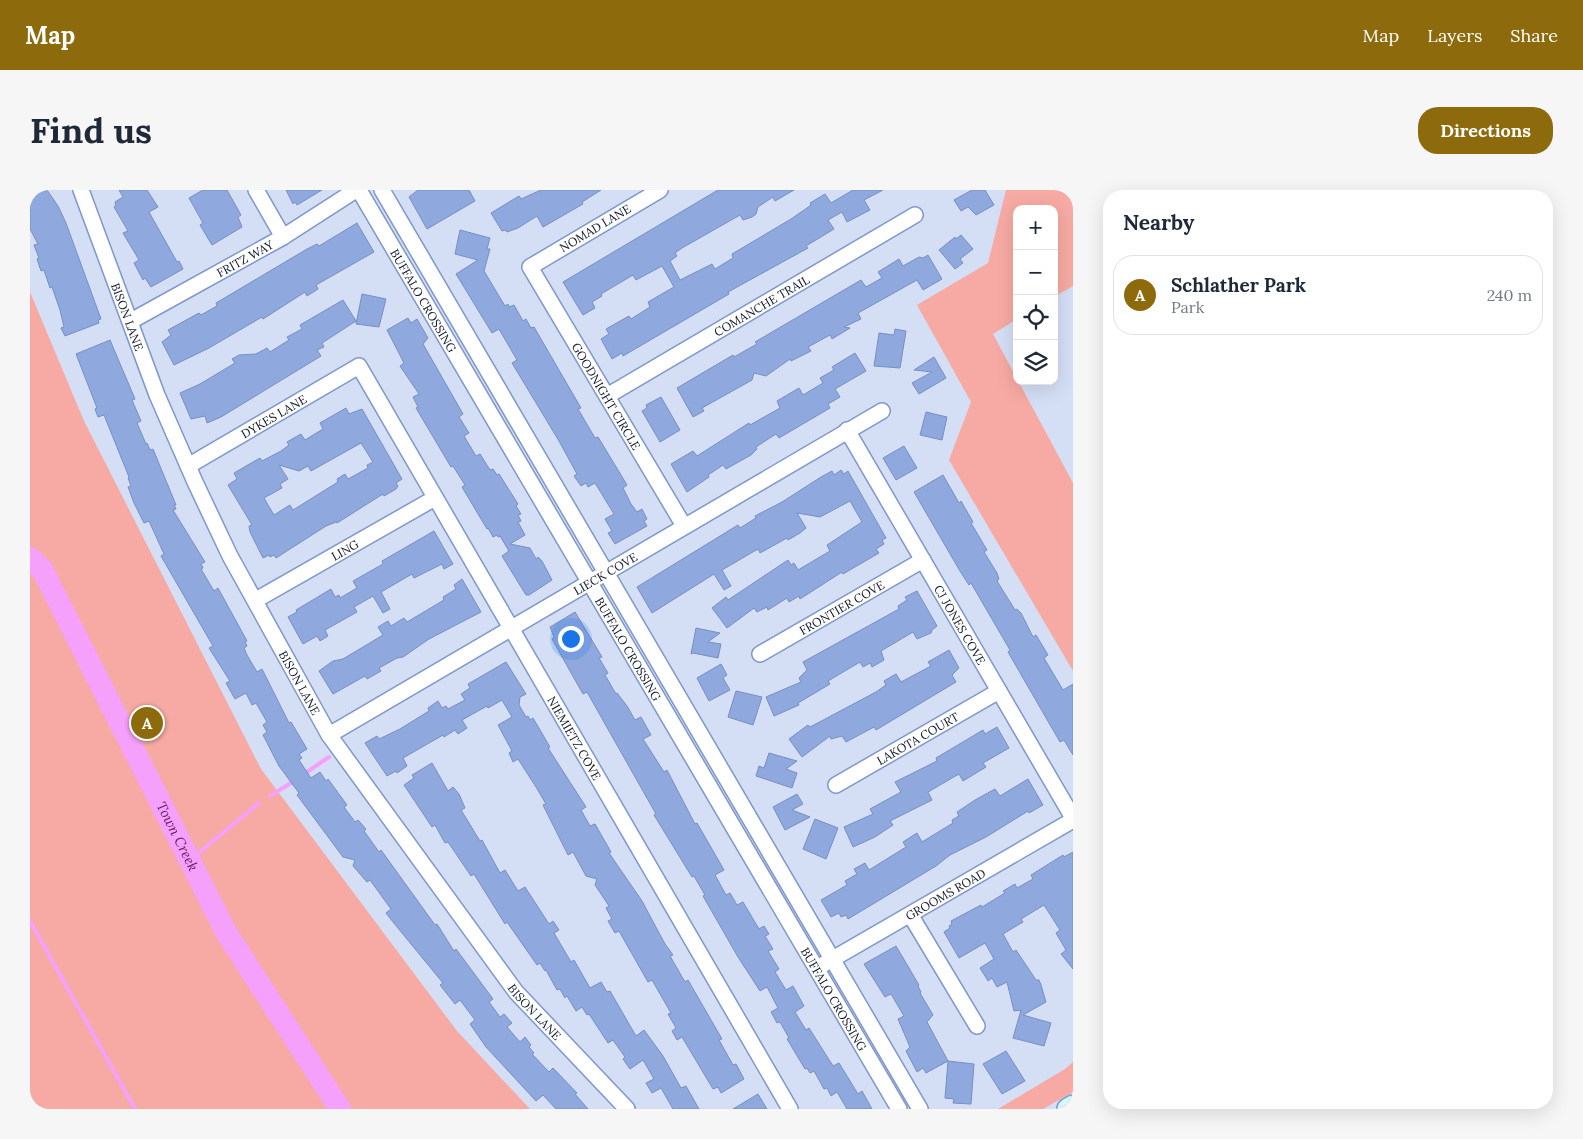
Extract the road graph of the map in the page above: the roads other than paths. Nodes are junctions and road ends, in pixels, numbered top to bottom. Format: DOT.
graph roads {
  1 [pos="80,190"];
  2 [pos="256,190"];
  3 [pos="358,190"];
  4 [pos="382,190"];
  5 [pos="660,190"];
  6 [pos="915,215"];
  7 [pos="283,237"];
  8 [pos="530,267"];
  9 [pos="131,321"];
  10 [pos="359,366"];
  11 [pos="607,396"];
  12 [pos="882,411"];
  13 [pos="848,430"];
  14 [pos="188,466"];
  15 [pos="435,498"];
  16 [pos="684,526"];
  17 [pos="923,560"];
  18 [pos="605,571"];
  19 [pos="589,581"];
  20 [pos="256,600"];
  21 [pos="509,628"];
  22 [pos="760,654"];
  23 [pos="999,691"];
  24 [pos="329,735"];
  25 [pos="836,785"];
  26 [pos="1073,819"];
  27 [pos="911,916"];
  28 [pos="832,960"];
  29 [pos="817,968"];
  30 [pos="977,1026"];
  31 [pos="1073,1106"];
  32 [pos="627,1109"];
  33 [pos="790,1109"];
  34 [pos="899,1109"];
  35 [pos="920,1109"];
  36 [pos="1068,1109"];
  1 -- 9 [label="street, BISON LANE"];
  2 -- 7 [label="street"];
  3 -- 7 [label="street, FRITZ WAY"];
  3 -- 19 [label="street, BUFFALO CROSSING"];
  4 -- 18 [label="street, BUFFALO CROSSING"];
  5 -- 8 [label="street, NOMAD LANE"];
  6 -- 11 [label="street, COMANCHE TRAIL"];
  7 -- 9 [label="street, FRITZ WAY"];
  8 -- 11 [label="street, GOODNIGHT CIRCLE"];
  9 -- 14 [label="street, BISON LANE"];
  10 -- 14 [label="street, DYKES LANE"];
  10 -- 15 [label="street, NIEMIETZ COVE"];
  11 -- 16 [label="street, GOODNIGHT CIRCLE"];
  12 -- 13 [label="street, LIECK COVE"];
  13 -- 16 [label="street, LIECK COVE"];
  13 -- 17 [label="street, CJ JONES COVE"];
  14 -- 20 [label="street, BISON LANE"];
  15 -- 20 [label="street, LING"];
  15 -- 21 [label="street, NIEMIETZ COVE"];
  16 -- 18 [label="street, LIECK COVE"];
  17 -- 22 [label="street, FRONTIER COVE"];
  17 -- 23 [label="street, CJ JONES COVE"];
  18 -- 19 [label="street, LIECK COVE"];
  18 -- 28 [label="street, BUFFALO CROSSING"];
  19 -- 21 [label="street, LIECK COVE"];
  19 -- 29 [label="street, BUFFALO CROSSING"];
  20 -- 24 [label="street, BISON LANE"];
  21 -- 24 [label="street, LIECK COVE"];
  21 -- 33 [label="street, NIEMIETZ COVE"];
  23 -- 25 [label="street, LAKOTA COURT"];
  23 -- 26 [label="street, CJ JONES COVE"];
  24 -- 32 [label="street, BISON LANE"];
  26 -- 27 [label="street, GROOMS ROAD"];
  27 -- 28 [label="street, GROOMS ROAD"];
  27 -- 30 [label="street"];
  28 -- 29 [label="street, GROOMS ROAD"];
  28 -- 35 [label="street, BUFFALO CROSSING"];
  29 -- 34 [label="street, BUFFALO CROSSING"];
  31 -- 36 [label="main road"];
}
